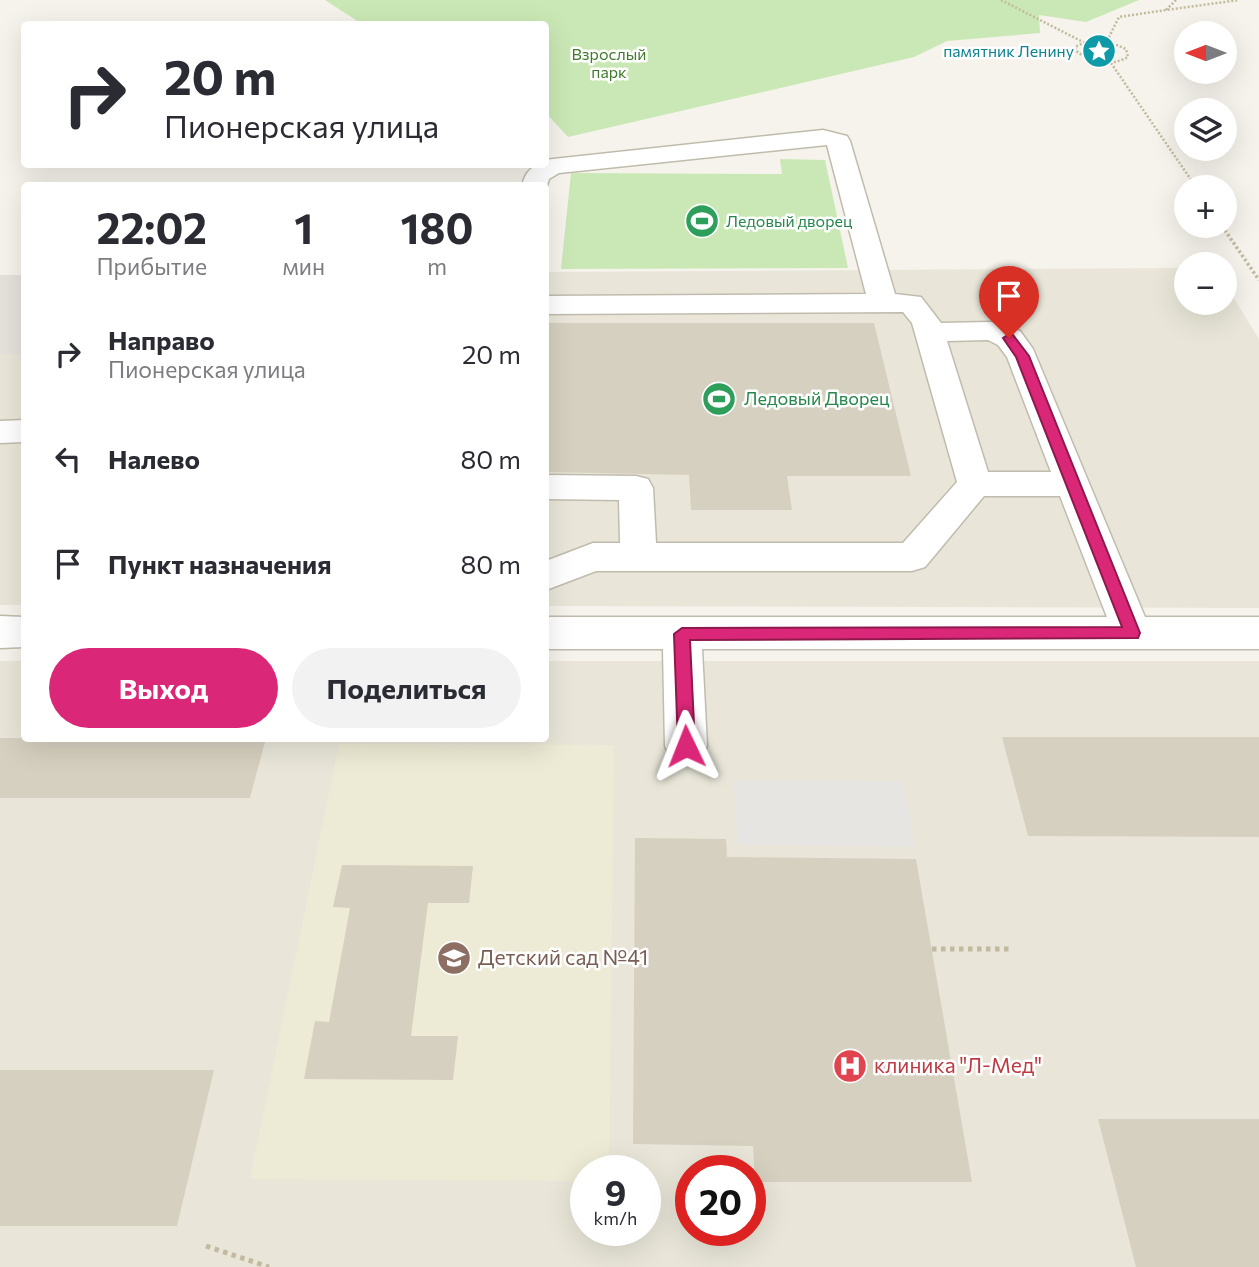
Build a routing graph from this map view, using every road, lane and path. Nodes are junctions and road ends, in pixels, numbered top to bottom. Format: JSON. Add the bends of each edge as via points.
{"nodes":[{"id":1,"x":1001,"y":0,"type":"edge"},
{"id":2,"x":1176,"y":0,"type":"edge"},
{"id":3,"x":1239,"y":0,"type":"edge"},
{"id":4,"x":1166,"y":10,"type":"junction"},
{"id":5,"x":1082,"y":41,"type":"junction"},
{"id":6,"x":1107,"y":41,"type":"junction"},
{"id":7,"x":1111,"y":63,"type":"junction"},
{"id":8,"x":1188,"y":175,"type":"edge"},
{"id":9,"x":536,"y":182,"type":"edge"},
{"id":10,"x":1230,"y":238,"type":"edge"},
{"id":11,"x":1259,"y":280,"type":"edge"},
{"id":12,"x":883,"y":303,"type":"junction"},
{"id":13,"x":549,"y":305,"type":"edge"},
{"id":14,"x":929,"y":332,"type":"junction"},
{"id":15,"x":0,"y":432,"type":"edge"},
{"id":16,"x":21,"y":432,"type":"edge"},
{"id":17,"x":975,"y":484,"type":"junction"},
{"id":18,"x":1073,"y":484,"type":"junction"},
{"id":19,"x":549,"y":487,"type":"edge"},
{"id":20,"x":638,"y":557,"type":"junction"},
{"id":21,"x":549,"y":575,"type":"edge"},
{"id":22,"x":0,"y":632,"type":"edge"},
{"id":23,"x":21,"y":632,"type":"edge"},
{"id":24,"x":549,"y":633,"type":"edge"},
{"id":25,"x":1132,"y":633,"type":"junction"},
{"id":26,"x":1259,"y":633,"type":"edge"},
{"id":27,"x":682,"y":634,"type":"junction"},
{"id":28,"x":686,"y":746,"type":"dead end"},
{"id":29,"x":932,"y":949,"type":"dead end"},
{"id":30,"x":1012,"y":949,"type":"dead end"},
{"id":31,"x":206,"y":1246,"type":"dead end"},
{"id":32,"x":269,"y":1267,"type":"edge"}],
"edges":[{"from":1,"to":5,"type":"path"},
{"from":2,"to":4,"type":"path"},
{"from":3,"to":4,"type":"path"},
{"from":4,"to":6,"type":"path","via":[[1119,17]]},
{"from":5,"to":6,"type":"path"},
{"from":5,"to":7,"type":"path","via":[[1075,47],[1079,54]]},
{"from":6,"to":7,"type":"path","via":[[1129,53],[1124,60]]},
{"from":7,"to":8,"type":"path"},
{"from":9,"to":12,"type":"street","via":[[537,176],[553,166],[823,137],[838,141]]},
{"from":10,"to":11,"type":"path"},
{"from":12,"to":13,"type":"street"},
{"from":12,"to":14,"type":"street","via":[[911,303]]},
{"from":14,"to":17,"type":"street"},
{"from":14,"to":18,"type":"street","via":[[991,331],[1009,338],[1022,356]]},
{"from":15,"to":16,"type":"street"},
{"from":17,"to":18,"type":"street"},
{"from":17,"to":20,"type":"street","via":[[912,556]]},
{"from":18,"to":25,"type":"street"},
{"from":19,"to":20,"type":"street","via":[[636,488]]},
{"from":20,"to":21,"type":"street","via":[[593,557]]},
{"from":22,"to":23,"type":"street"},
{"from":24,"to":27,"type":"street"},
{"from":25,"to":26,"type":"street"},
{"from":25,"to":27,"type":"street"},
{"from":27,"to":28,"type":"street"},
{"from":29,"to":30,"type":"path"},
{"from":31,"to":32,"type":"path"}]}
